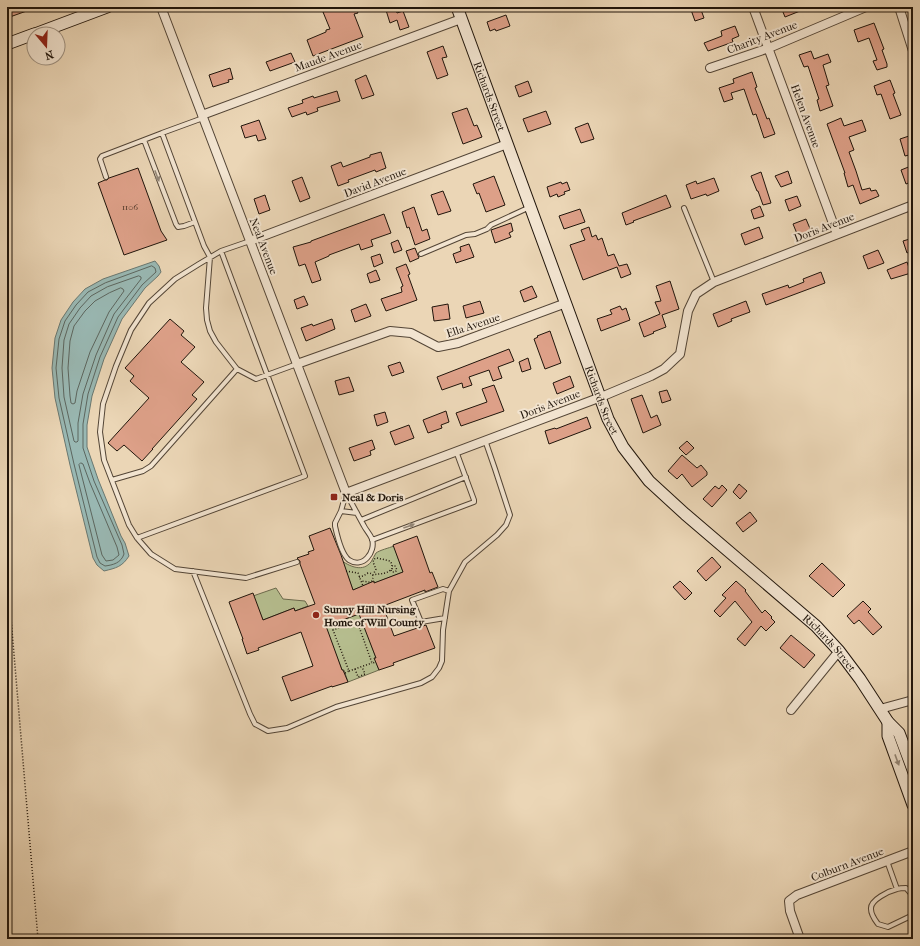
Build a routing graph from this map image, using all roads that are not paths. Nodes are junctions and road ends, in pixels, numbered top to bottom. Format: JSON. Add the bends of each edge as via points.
{"nodes":[{"id":1,"x":107,"y":7,"type":"edge"},
{"id":2,"x":161,"y":7,"type":"edge"},
{"id":3,"x":457,"y":7,"type":"edge"},
{"id":4,"x":753,"y":7,"type":"edge"},
{"id":5,"x":866,"y":7,"type":"edge"},
{"id":6,"x":899,"y":7,"type":"edge"},
{"id":7,"x":461,"y":18,"type":"junction"},
{"id":8,"x":56,"y":26,"type":"edge"},
{"id":9,"x":26,"y":37,"type":"edge"},
{"id":10,"x":7,"y":44,"type":"edge"},
{"id":11,"x":768,"y":48,"type":"junction"},
{"id":12,"x":913,"y":52,"type":"edge"},
{"id":13,"x":710,"y":68,"type":"dead end"},
{"id":14,"x":202,"y":116,"type":"junction"},
{"id":15,"x":162,"y":133,"type":"junction"},
{"id":16,"x":144,"y":140,"type":"junction"},
{"id":17,"x":507,"y":144,"type":"junction"},
{"id":18,"x":106,"y":177,"type":"dead end"},
{"id":19,"x":913,"y":205,"type":"edge"},
{"id":20,"x":530,"y":207,"type":"junction"},
{"id":21,"x":684,"y":208,"type":"dead end"},
{"id":22,"x":195,"y":222,"type":"junction"},
{"id":23,"x":837,"y":234,"type":"junction"},
{"id":24,"x":250,"y":241,"type":"junction"},
{"id":25,"x":221,"y":252,"type":"junction"},
{"id":26,"x":421,"y":254,"type":"dead end"},
{"id":27,"x":210,"y":257,"type":"junction"},
{"id":28,"x":714,"y":282,"type":"junction"},
{"id":29,"x":566,"y":303,"type":"junction"},
{"id":30,"x":297,"y":364,"type":"junction"},
{"id":31,"x":237,"y":369,"type":"junction"},
{"id":32,"x":268,"y":375,"type":"junction"},
{"id":33,"x":601,"y":397,"type":"junction"},
{"id":34,"x":485,"y":440,"type":"junction"},
{"id":35,"x":456,"y":451,"type":"junction"},
{"id":36,"x":466,"y":477,"type":"junction"},
{"id":37,"x":112,"y":480,"type":"junction"},
{"id":38,"x":346,"y":493,"type":"junction"},
{"id":39,"x":340,"y":511,"type":"junction"},
{"id":40,"x":357,"y":513,"type":"junction"},
{"id":41,"x":361,"y":520,"type":"junction"},
{"id":42,"x":137,"y":538,"type":"junction"},
{"id":43,"x":372,"y":540,"type":"junction"},
{"id":44,"x":297,"y":562,"type":"dead end"},
{"id":45,"x":193,"y":571,"type":"junction"},
{"id":46,"x":449,"y":591,"type":"junction"},
{"id":47,"x":445,"y":618,"type":"junction"},
{"id":48,"x":839,"y":652,"type":"junction"},
{"id":49,"x":913,"y":700,"type":"edge"},
{"id":50,"x":880,"y":709,"type":"junction"},
{"id":51,"x":791,"y":710,"type":"dead end"},
{"id":52,"x":888,"y":722,"type":"junction"},
{"id":53,"x":913,"y":770,"type":"edge"},
{"id":54,"x":913,"y":805,"type":"edge"},
{"id":55,"x":913,"y":851,"type":"edge"},
{"id":56,"x":886,"y":861,"type":"junction"},
{"id":57,"x":897,"y":888,"type":"junction"},
{"id":58,"x":913,"y":896,"type":"edge"},
{"id":59,"x":913,"y":915,"type":"edge"},
{"id":60,"x":800,"y":939,"type":"edge"}],
"edges":[{"from":1,"to":8,"type":"street"},
{"from":2,"to":14,"type":"street","name":"Neal Avenue"},
{"from":3,"to":7,"type":"street","name":"Richards Street"},
{"from":4,"to":11,"type":"street","name":"Helen Avenue"},
{"from":5,"to":11,"type":"street","name":"Charity Avenue"},
{"from":6,"to":12,"type":"street"},
{"from":7,"to":14,"type":"street","name":"Maude Avenue"},
{"from":7,"to":17,"type":"street","name":"Richards Street"},
{"from":9,"to":10,"type":"street"},
{"from":11,"to":13,"type":"street","name":"Charity Avenue"},
{"from":11,"to":23,"type":"street","name":"Helen Avenue"},
{"from":14,"to":15,"type":"lane"},
{"from":14,"to":24,"type":"street","name":"Neal Avenue"},
{"from":15,"to":16,"type":"lane"},
{"from":15,"to":22,"type":"lane"},
{"from":16,"to":18,"type":"lane","via":[[102,156],[100,159]]},
{"from":16,"to":22,"type":"lane","one_way":true,"via":[[176,224],[178,227]]},
{"from":17,"to":20,"type":"street","name":"Richards Street"},
{"from":17,"to":24,"type":"street","name":"David Avenue"},
{"from":19,"to":23,"type":"street","name":"Doris Avenue"},
{"from":20,"to":26,"type":"lane","via":[[475,234],[466,235]]},
{"from":20,"to":29,"type":"street","name":"Richards Street"},
{"from":21,"to":28,"type":"lane"},
{"from":22,"to":27,"type":"lane"},
{"from":23,"to":28,"type":"street","name":"Doris Avenue"},
{"from":24,"to":25,"type":"lane"},
{"from":24,"to":30,"type":"street","name":"Neal Avenue"},
{"from":25,"to":27,"type":"lane"},
{"from":25,"to":32,"type":"lane"},
{"from":27,"to":31,"type":"lane","via":[[207,320],[216,342]]},
{"from":27,"to":37,"type":"lane","via":[[175,279],[149,303],[132,330],[119,359],[103,404],[100,432],[104,460]]},
{"from":28,"to":33,"type":"street","name":"Doris Avenue","via":[[696,294],[688,311],[680,354],[664,369]]},
{"from":29,"to":30,"type":"street","name":"Ella Avenue","via":[[458,343],[438,347],[411,333],[390,331]]},
{"from":29,"to":33,"type":"street","name":"Richards Street"},
{"from":30,"to":32,"type":"lane"},
{"from":30,"to":38,"type":"street","name":"Neal Avenue"},
{"from":31,"to":32,"type":"lane","via":[[256,379]]},
{"from":31,"to":37,"type":"lane","via":[[151,466],[143,471]]},
{"from":32,"to":42,"type":"lane","via":[[305,476]]},
{"from":33,"to":34,"type":"street","name":"Doris Avenue"},
{"from":33,"to":48,"type":"street","name":"Richards Street","via":[[608,419],[623,447],[649,481],[816,626]]},
{"from":34,"to":35,"type":"street","name":"Doris Avenue"},
{"from":34,"to":46,"type":"lane","via":[[510,515],[506,525],[497,535],[465,562]]},
{"from":35,"to":36,"type":"lane"},
{"from":35,"to":38,"type":"street","name":"Doris Avenue"},
{"from":36,"to":41,"type":"lane"},
{"from":43,"to":36,"type":"lane","one_way":true,"via":[[474,502]]},
{"from":37,"to":42,"type":"lane"},
{"from":38,"to":39,"type":"lane"},
{"from":38,"to":40,"type":"lane"},
{"from":39,"to":40,"type":"lane"},
{"from":39,"to":43,"type":"lane","via":[[334,526],[342,550],[350,560],[363,562],[368,558]]},
{"from":40,"to":41,"type":"lane"},
{"from":41,"to":43,"type":"lane"},
{"from":42,"to":45,"type":"lane","via":[[151,554],[175,569]]},
{"from":44,"to":45,"type":"lane","via":[[246,578]]},
{"from":45,"to":47,"type":"lane","via":[[250,714],[255,724],[268,731],[287,728],[336,707],[421,683],[432,677],[440,668],[442,661]]},
{"from":46,"to":47,"type":"lane"},
{"from":46,"to":47,"type":"lane","via":[[443,589],[412,600],[421,622]]},
{"from":48,"to":50,"type":"street","name":"Richards Street"},
{"from":48,"to":51,"type":"street"},
{"from":49,"to":50,"type":"street"},
{"from":50,"to":52,"type":"street","name":"Richards Street"},
{"from":52,"to":53,"type":"street","name":"Richards Street","via":[[899,732]]},
{"from":52,"to":54,"type":"street","name":"Richards Street","one_way":true,"via":[[888,736]]},
{"from":55,"to":56,"type":"street","name":"Colburn Avenue"},
{"from":56,"to":57,"type":"lane"},
{"from":56,"to":60,"type":"street","name":"Colburn Avenue","via":[[797,895],[789,901]]},
{"from":57,"to":58,"type":"lane","via":[[906,888]]},
{"from":57,"to":59,"type":"lane","via":[[872,904],[871,909],[878,924],[888,927]]}]}
